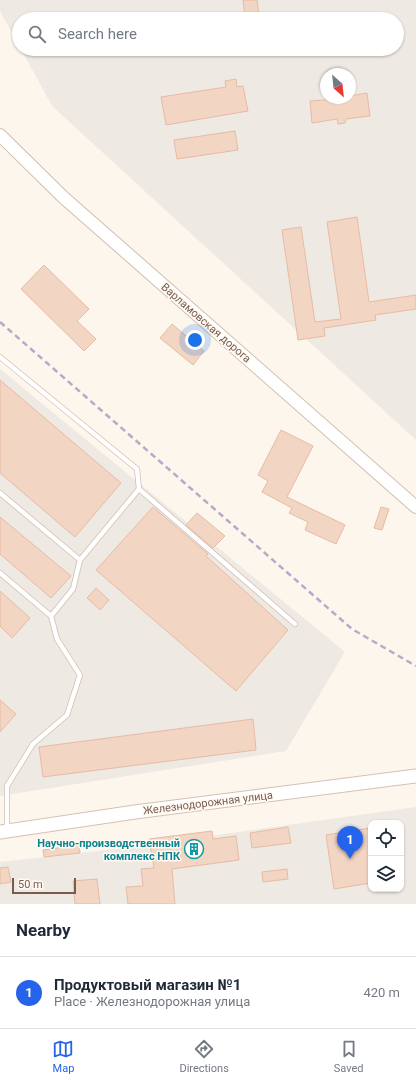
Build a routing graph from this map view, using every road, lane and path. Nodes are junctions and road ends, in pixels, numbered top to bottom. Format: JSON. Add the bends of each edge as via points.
{"nodes":[{"id":1,"x":0,"y":135,"type":"edge"},
{"id":2,"x":0,"y":357,"type":"edge"},
{"id":3,"x":139,"y":489,"type":"junction"},
{"id":4,"x":0,"y":493,"type":"edge"},
{"id":5,"x":416,"y":507,"type":"edge"},
{"id":6,"x":80,"y":560,"type":"junction"},
{"id":7,"x":0,"y":573,"type":"edge"},
{"id":8,"x":51,"y":616,"type":"junction"},
{"id":9,"x":295,"y":624,"type":"dead end"},
{"id":10,"x":416,"y":776,"type":"edge"},
{"id":11,"x":3,"y":832,"type":"edge"}],
"edges":[{"from":1,"to":5,"type":"street","name":"Варламовская дорога","via":[[81,212]]},
{"from":2,"to":3,"type":"lane","via":[[137,469]]},
{"from":3,"to":6,"type":"lane"},
{"from":3,"to":9,"type":"lane"},
{"from":4,"to":6,"type":"lane"},
{"from":6,"to":8,"type":"lane","via":[[73,589]]},
{"from":7,"to":8,"type":"lane"},
{"from":8,"to":11,"type":"lane","via":[[57,639],[80,676],[67,715],[33,744],[7,786]]},
{"from":10,"to":11,"type":"main road","name":"Железнодорожная улица"}]}
